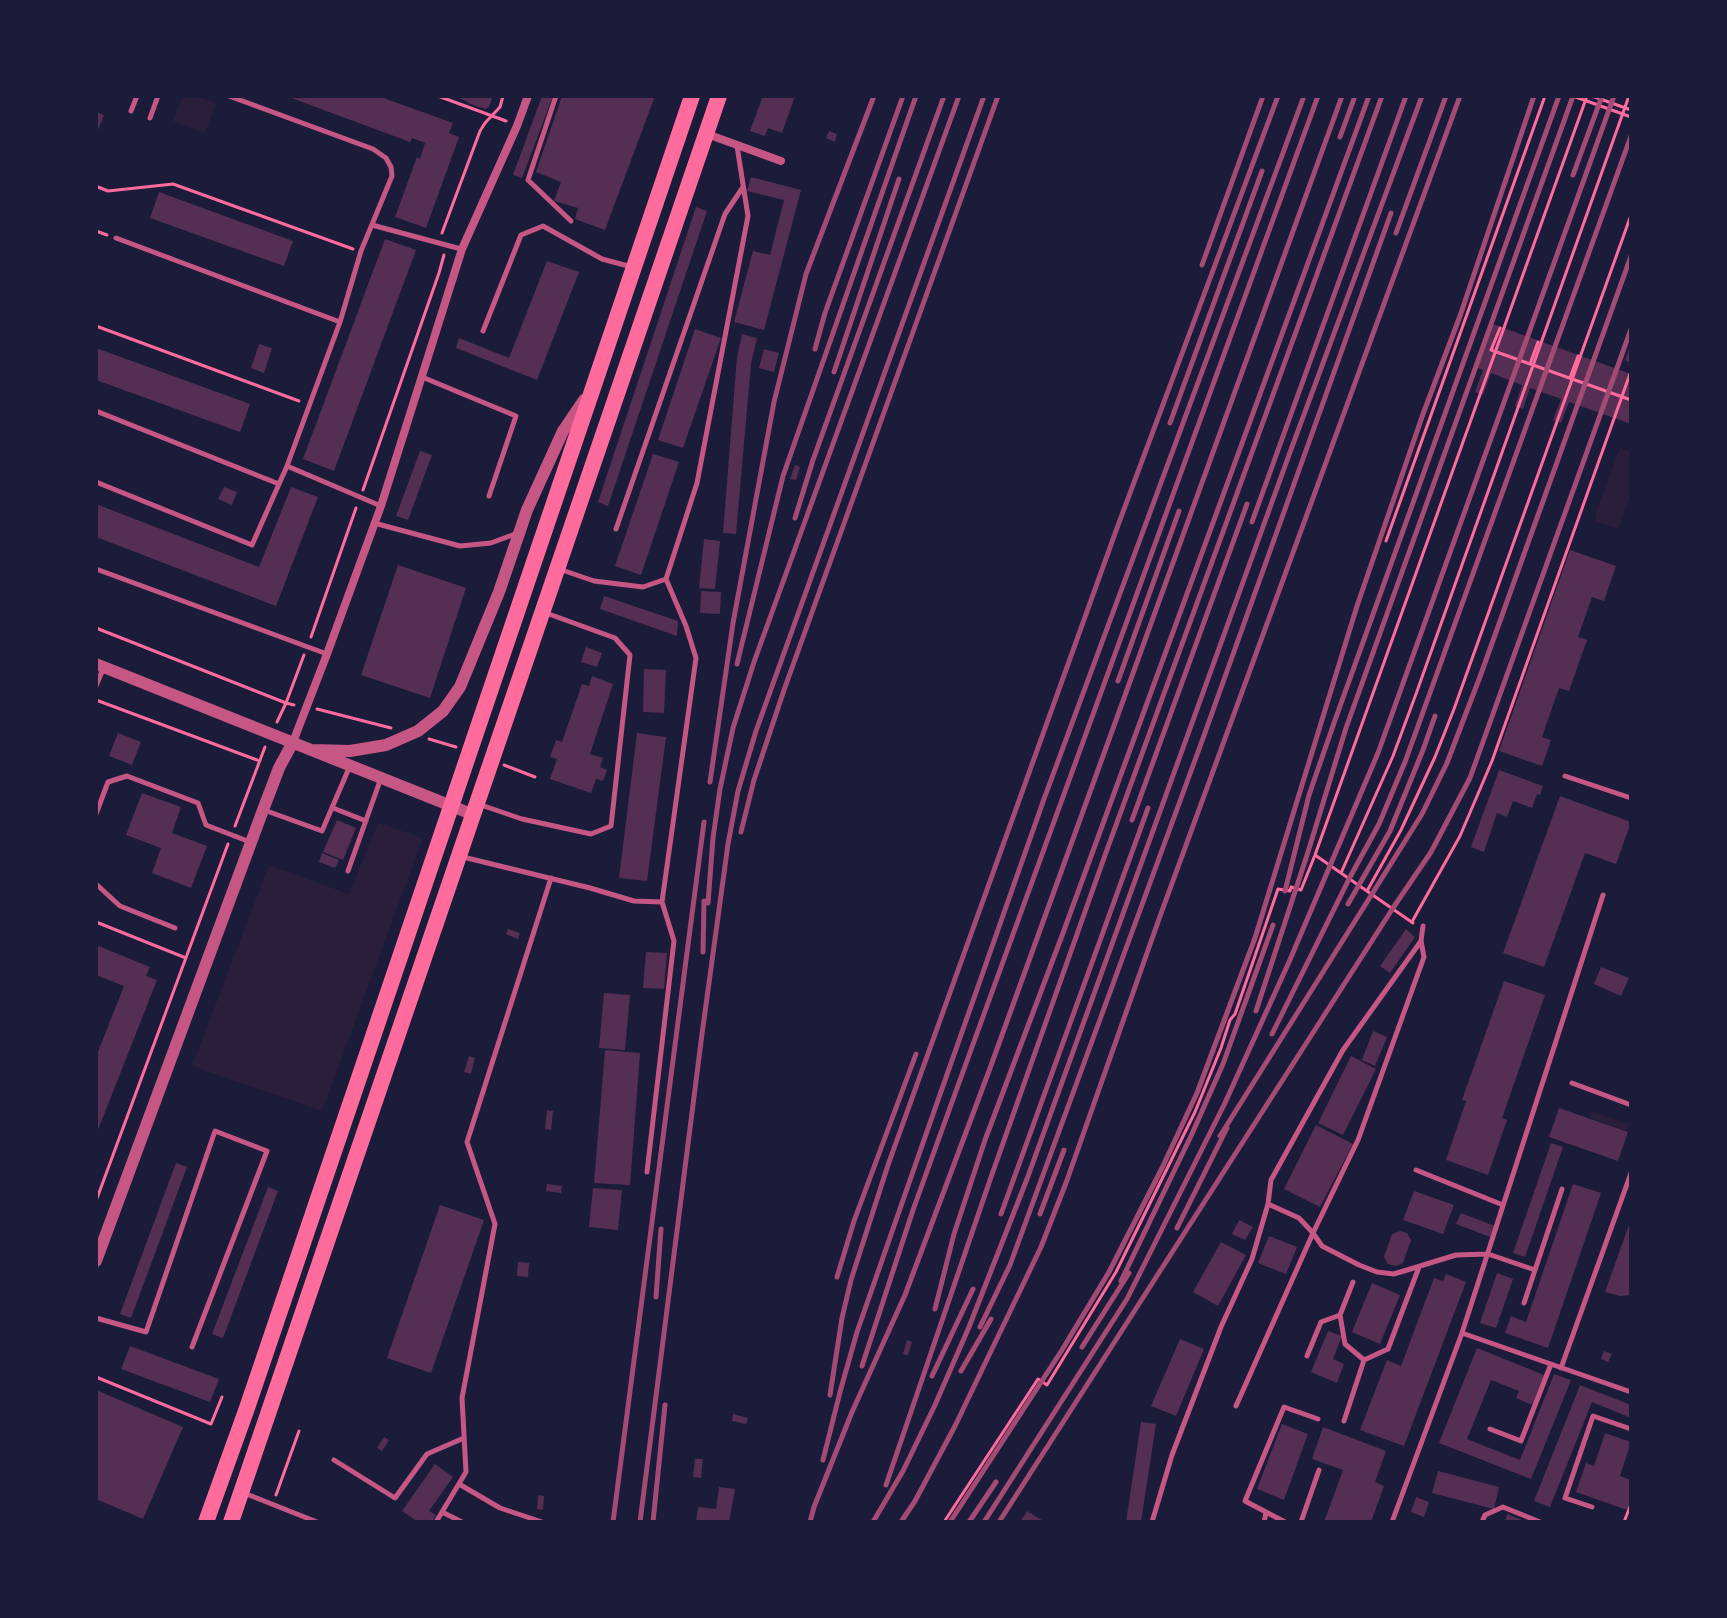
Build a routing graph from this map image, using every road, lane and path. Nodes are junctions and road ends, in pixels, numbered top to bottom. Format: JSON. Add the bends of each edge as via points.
{"nodes":[{"id":1,"x":137,"y":96,"type":"edge"},
{"id":2,"x":158,"y":96,"type":"edge"},
{"id":3,"x":229,"y":96,"type":"edge"},
{"id":4,"x":438,"y":96,"type":"edge"},
{"id":5,"x":528,"y":96,"type":"edge"},
{"id":6,"x":556,"y":96,"type":"edge"},
{"id":7,"x":692,"y":96,"type":"edge"},
{"id":8,"x":719,"y":96,"type":"edge"},
{"id":9,"x":1545,"y":96,"type":"edge"},
{"id":10,"x":1573,"y":96,"type":"edge"},
{"id":11,"x":1587,"y":96,"type":"edge"},
{"id":12,"x":1592,"y":96,"type":"edge"},
{"id":13,"x":1629,"y":96,"type":"edge"},
{"id":14,"x":1625,"y":108,"type":"junction"},
{"id":15,"x":1631,"y":110,"type":"edge"},
{"id":16,"x":131,"y":111,"type":"dead end"},
{"id":17,"x":1631,"y":117,"type":"edge"},
{"id":18,"x":150,"y":118,"type":"dead end"},
{"id":19,"x":517,"y":126,"type":"junction"},
{"id":20,"x":707,"y":134,"type":"junction"},
{"id":21,"x":737,"y":145,"type":"junction"},
{"id":22,"x":781,"y":161,"type":"dead end"},
{"id":23,"x":743,"y":187,"type":"junction"},
{"id":24,"x":97,"y":189,"type":"edge"},
{"id":25,"x":1631,"y":215,"type":"edge"},
{"id":26,"x":571,"y":221,"type":"dead end"},
{"id":27,"x":372,"y":225,"type":"junction"},
{"id":28,"x":116,"y":238,"type":"dead end"},
{"id":29,"x":462,"y":249,"type":"junction"},
{"id":30,"x":361,"y":251,"type":"junction"},
{"id":31,"x":633,"y":267,"type":"junction"},
{"id":32,"x":340,"y":322,"type":"junction"},
{"id":33,"x":96,"y":326,"type":"edge"},
{"id":34,"x":1500,"y":328,"type":"dead end"},
{"id":35,"x":483,"y":331,"type":"dead end"},
{"id":36,"x":1538,"y":342,"type":"dead end"},
{"id":37,"x":1578,"y":356,"type":"dead end"},
{"id":38,"x":1530,"y":364,"type":"junction"},
{"id":39,"x":1631,"y":371,"type":"edge"},
{"id":40,"x":422,"y":377,"type":"junction"},
{"id":41,"x":1570,"y":378,"type":"junction"},
{"id":42,"x":591,"y":390,"type":"junction"},
{"id":43,"x":1631,"y":400,"type":"edge"},
{"id":44,"x":309,"y":405,"type":"junction"},
{"id":45,"x":96,"y":411,"type":"edge"},
{"id":46,"x":287,"y":466,"type":"junction"},
{"id":47,"x":96,"y":482,"type":"edge"},
{"id":48,"x":279,"y":484,"type":"junction"},
{"id":49,"x":489,"y":496,"type":"dead end"},
{"id":50,"x":381,"y":506,"type":"junction"},
{"id":51,"x":374,"y":523,"type":"junction"},
{"id":52,"x":616,"y":529,"type":"dead end"},
{"id":53,"x":520,"y":533,"type":"junction"},
{"id":54,"x":1386,"y":541,"type":"dead end"},
{"id":55,"x":96,"y":569,"type":"edge"},
{"id":56,"x":558,"y":569,"type":"junction"},
{"id":57,"x":666,"y":579,"type":"junction"},
{"id":58,"x":543,"y":612,"type":"junction"},
{"id":59,"x":96,"y":628,"type":"edge"},
{"id":60,"x":327,"y":654,"type":"junction"},
{"id":61,"x":100,"y":666,"type":"edge"},
{"id":62,"x":96,"y":686,"type":"edge"},
{"id":63,"x":96,"y":700,"type":"edge"},
{"id":64,"x":286,"y":703,"type":"dead end"},
{"id":65,"x":293,"y":742,"type":"junction"},
{"id":66,"x":312,"y":750,"type":"junction"},
{"id":67,"x":351,"y":765,"type":"junction"},
{"id":68,"x":279,"y":768,"type":"junction"},
{"id":69,"x":1565,"y":776,"type":"dead end"},
{"id":70,"x":381,"y":778,"type":"junction"},
{"id":71,"x":1631,"y":798,"type":"edge"},
{"id":72,"x":451,"y":805,"type":"junction"},
{"id":73,"x":333,"y":808,"type":"junction"},
{"id":74,"x":476,"y":809,"type":"junction"},
{"id":75,"x":263,"y":810,"type":"junction"},
{"id":76,"x":96,"y":814,"type":"edge"},
{"id":77,"x":366,"y":821,"type":"junction"},
{"id":78,"x":251,"y":843,"type":"junction"},
{"id":79,"x":1315,"y":855,"type":"junction"},
{"id":80,"x":460,"y":856,"type":"junction"},
{"id":81,"x":348,"y":871,"type":"dead end"},
{"id":82,"x":1341,"y":873,"type":"junction"},
{"id":83,"x":551,"y":878,"type":"junction"},
{"id":84,"x":96,"y":884,"type":"edge"},
{"id":85,"x":1367,"y":891,"type":"junction"},
{"id":86,"x":1603,"y":895,"type":"dead end"},
{"id":87,"x":662,"y":902,"type":"junction"},
{"id":88,"x":96,"y":922,"type":"edge"},
{"id":89,"x":1423,"y":926,"type":"dead end"},
{"id":90,"x":175,"y":928,"type":"dead end"},
{"id":91,"x":1421,"y":941,"type":"junction"},
{"id":92,"x":186,"y":958,"type":"dead end"},
{"id":93,"x":1572,"y":1083,"type":"dead end"},
{"id":94,"x":1631,"y":1105,"type":"edge"},
{"id":95,"x":1416,"y":1170,"type":"dead end"},
{"id":96,"x":647,"y":1172,"type":"dead end"},
{"id":97,"x":1631,"y":1173,"type":"edge"},
{"id":98,"x":1562,"y":1189,"type":"dead end"},
{"id":99,"x":1268,"y":1204,"type":"junction"},
{"id":100,"x":1503,"y":1205,"type":"junction"},
{"id":101,"x":1313,"y":1233,"type":"junction"},
{"id":102,"x":1488,"y":1254,"type":"junction"},
{"id":103,"x":96,"y":1261,"type":"edge"},
{"id":104,"x":1420,"y":1266,"type":"junction"},
{"id":105,"x":1535,"y":1270,"type":"junction"},
{"id":106,"x":1353,"y":1282,"type":"dead end"},
{"id":107,"x":1524,"y":1303,"type":"dead end"},
{"id":108,"x":1340,"y":1315,"type":"junction"},
{"id":109,"x":96,"y":1318,"type":"edge"},
{"id":110,"x":1462,"y":1333,"type":"junction"},
{"id":111,"x":192,"y":1347,"type":"dead end"},
{"id":112,"x":1307,"y":1356,"type":"dead end"},
{"id":113,"x":1364,"y":1360,"type":"junction"},
{"id":114,"x":1551,"y":1364,"type":"junction"},
{"id":115,"x":1561,"y":1368,"type":"junction"},
{"id":116,"x":96,"y":1377,"type":"edge"},
{"id":117,"x":1631,"y":1392,"type":"edge"},
{"id":118,"x":222,"y":1397,"type":"dead end"},
{"id":119,"x":1236,"y":1406,"type":"dead end"},
{"id":120,"x":1318,"y":1419,"type":"dead end"},
{"id":121,"x":1344,"y":1421,"type":"dead end"},
{"id":122,"x":1490,"y":1429,"type":"dead end"},
{"id":123,"x":1631,"y":1429,"type":"edge"},
{"id":124,"x":299,"y":1431,"type":"dead end"},
{"id":125,"x":464,"y":1438,"type":"junction"},
{"id":126,"x":334,"y":1460,"type":"dead end"},
{"id":127,"x":1319,"y":1470,"type":"dead end"},
{"id":128,"x":459,"y":1484,"type":"junction"},
{"id":129,"x":242,"y":1492,"type":"junction"},
{"id":130,"x":1631,"y":1504,"type":"edge"},
{"id":131,"x":275,"y":1505,"type":"junction"},
{"id":132,"x":1592,"y":1507,"type":"dead end"},
{"id":133,"x":442,"y":1512,"type":"junction"},
{"id":134,"x":1266,"y":1513,"type":"junction"},
{"id":135,"x":206,"y":1522,"type":"edge"},
{"id":136,"x":231,"y":1522,"type":"edge"},
{"id":137,"x":317,"y":1522,"type":"edge"},
{"id":138,"x":436,"y":1522,"type":"edge"},
{"id":139,"x":462,"y":1522,"type":"edge"},
{"id":140,"x":542,"y":1522,"type":"edge"},
{"id":141,"x":944,"y":1522,"type":"edge"},
{"id":142,"x":1152,"y":1522,"type":"edge"},
{"id":143,"x":1264,"y":1522,"type":"edge"},
{"id":144,"x":1285,"y":1522,"type":"edge"},
{"id":145,"x":1301,"y":1522,"type":"edge"},
{"id":146,"x":1392,"y":1522,"type":"edge"},
{"id":147,"x":1482,"y":1522,"type":"edge"},
{"id":148,"x":1540,"y":1522,"type":"edge"},
{"id":149,"x":1624,"y":1522,"type":"edge"}],
"edges":[{"from":1,"to":16,"type":"lane"},
{"from":2,"to":18,"type":"lane"},
{"from":3,"to":27,"type":"lane","via":[[386,158],[392,176]]},
{"from":4,"to":19,"type":"path"},
{"from":5,"to":19,"type":"street"},
{"from":6,"to":26,"type":"lane","via":[[528,180]]},
{"from":7,"to":31,"type":"main road"},
{"from":8,"to":20,"type":"main road"},
{"from":9,"to":54,"type":"path"},
{"from":10,"to":17,"type":"path"},
{"from":11,"to":79,"type":"path"},
{"from":12,"to":14,"type":"path"},
{"from":13,"to":14,"type":"path"},
{"from":13,"to":82,"type":"path","via":[[1416,694]]},
{"from":14,"to":15,"type":"path"},
{"from":19,"to":29,"type":"street"},
{"from":20,"to":21,"type":"street"},
{"from":20,"to":56,"type":"main road"},
{"from":21,"to":22,"type":"street"},
{"from":21,"to":23,"type":"lane"},
{"from":23,"to":52,"type":"lane","via":[[725,214]]},
{"from":23,"to":57,"type":"lane","via":[[748,216],[697,483]]},
{"from":24,"to":30,"type":"path","via":[[173,184]]},
{"from":25,"to":85,"type":"path","via":[[1454,709],[1401,830]]},
{"from":27,"to":29,"type":"lane"},
{"from":27,"to":30,"type":"lane"},
{"from":28,"to":32,"type":"lane"},
{"from":29,"to":40,"type":"street"},
{"from":30,"to":32,"type":"lane"},
{"from":31,"to":35,"type":"lane","via":[[602,259],[543,226],[521,235]]},
{"from":31,"to":42,"type":"main road"},
{"from":32,"to":44,"type":"lane"},
{"from":33,"to":44,"type":"path"},
{"from":34,"to":38,"type":"path","via":[[1491,350]]},
{"from":36,"to":38,"type":"path"},
{"from":37,"to":41,"type":"path"},
{"from":38,"to":41,"type":"path"},
{"from":39,"to":85,"type":"path","via":[[1492,761],[1460,836],[1412,922]]},
{"from":40,"to":49,"type":"lane","via":[[516,416]]},
{"from":40,"to":50,"type":"street"},
{"from":41,"to":43,"type":"path"},
{"from":42,"to":53,"type":"street","via":[[563,431]]},
{"from":42,"to":72,"type":"main road"},
{"from":44,"to":46,"type":"lane"},
{"from":45,"to":48,"type":"lane"},
{"from":46,"to":48,"type":"lane"},
{"from":46,"to":50,"type":"lane"},
{"from":47,"to":48,"type":"lane","via":[[252,545]]},
{"from":50,"to":51,"type":"street"},
{"from":51,"to":53,"type":"lane","via":[[460,546]]},
{"from":51,"to":60,"type":"street"},
{"from":53,"to":66,"type":"street","via":[[460,687],[443,711],[418,731],[386,745]]},
{"from":55,"to":60,"type":"lane"},
{"from":56,"to":57,"type":"lane","via":[[594,581],[643,587]]},
{"from":56,"to":58,"type":"main road"},
{"from":57,"to":87,"type":"lane","via":[[696,658]]},
{"from":58,"to":74,"type":"main road"},
{"from":58,"to":74,"type":"lane","via":[[615,638],[630,655],[611,826],[591,834]]},
{"from":59,"to":64,"type":"path"},
{"from":60,"to":65,"type":"street"},
{"from":61,"to":62,"type":"lane"},
{"from":61,"to":65,"type":"street"},
{"from":63,"to":68,"type":"path"},
{"from":65,"to":66,"type":"street"},
{"from":65,"to":68,"type":"street"},
{"from":66,"to":67,"type":"street"},
{"from":67,"to":70,"type":"street"},
{"from":67,"to":73,"type":"lane"},
{"from":68,"to":75,"type":"street"},
{"from":69,"to":71,"type":"lane"},
{"from":70,"to":72,"type":"street"},
{"from":70,"to":77,"type":"lane"},
{"from":72,"to":74,"type":"street"},
{"from":72,"to":135,"type":"main road"},
{"from":73,"to":75,"type":"lane","via":[[322,831]]},
{"from":73,"to":77,"type":"lane"},
{"from":74,"to":80,"type":"main road"},
{"from":75,"to":78,"type":"street"},
{"from":76,"to":78,"type":"lane","via":[[108,782],[127,776],[198,803],[206,825]]},
{"from":77,"to":81,"type":"lane"},
{"from":78,"to":103,"type":"street"},
{"from":79,"to":82,"type":"path"},
{"from":79,"to":141,"type":"path","via":[[1301,890],[1278,889],[1195,1112],[1116,1272],[1047,1385],[1038,1379]]},
{"from":80,"to":83,"type":"lane"},
{"from":80,"to":129,"type":"main road"},
{"from":82,"to":85,"type":"path"},
{"from":83,"to":87,"type":"lane","via":[[634,901]]},
{"from":83,"to":125,"type":"lane","via":[[467,1142],[495,1224],[462,1398]]},
{"from":84,"to":90,"type":"lane","via":[[120,906]]},
{"from":86,"to":100,"type":"lane"},
{"from":87,"to":96,"type":"lane","via":[[674,941]]},
{"from":88,"to":92,"type":"path"},
{"from":89,"to":91,"type":"lane"},
{"from":91,"to":99,"type":"lane","via":[[1343,1050],[1271,1180]]},
{"from":91,"to":101,"type":"lane","via":[[1424,957],[1363,1126]]},
{"from":93,"to":94,"type":"lane"},
{"from":95,"to":100,"type":"lane"},
{"from":97,"to":115,"type":"lane"},
{"from":98,"to":105,"type":"lane"},
{"from":99,"to":101,"type":"lane","via":[[1299,1218]]},
{"from":99,"to":142,"type":"lane","via":[[1252,1259],[1172,1455]]},
{"from":100,"to":102,"type":"lane"},
{"from":101,"to":104,"type":"lane","via":[[1322,1246],[1377,1272],[1394,1274]]},
{"from":101,"to":119,"type":"lane"},
{"from":102,"to":104,"type":"lane","via":[[1456,1255]]},
{"from":102,"to":105,"type":"lane"},
{"from":102,"to":110,"type":"lane"},
{"from":104,"to":113,"type":"lane","via":[[1388,1349]]},
{"from":105,"to":107,"type":"lane"},
{"from":106,"to":108,"type":"lane"},
{"from":108,"to":112,"type":"lane","via":[[1321,1322]]},
{"from":108,"to":113,"type":"lane","via":[[1345,1344]]},
{"from":109,"to":111,"type":"lane","via":[[146,1332],[215,1131],[267,1151]]},
{"from":110,"to":114,"type":"lane"},
{"from":110,"to":146,"type":"lane"},
{"from":113,"to":121,"type":"lane"},
{"from":114,"to":115,"type":"lane"},
{"from":114,"to":122,"type":"lane","via":[[1521,1441]]},
{"from":115,"to":117,"type":"lane"},
{"from":116,"to":118,"type":"path","via":[[211,1424]]},
{"from":120,"to":134,"type":"lane","via":[[1284,1407],[1245,1501]]},
{"from":123,"to":132,"type":"lane","via":[[1593,1416],[1565,1498]]},
{"from":124,"to":131,"type":"path"},
{"from":125,"to":126,"type":"lane","via":[[427,1454],[395,1498]]},
{"from":125,"to":128,"type":"lane","via":[[466,1472]]},
{"from":127,"to":145,"type":"lane"},
{"from":128,"to":133,"type":"lane"},
{"from":128,"to":140,"type":"lane","via":[[500,1508]]},
{"from":129,"to":131,"type":"lane"},
{"from":129,"to":136,"type":"main road"},
{"from":130,"to":149,"type":"path"},
{"from":131,"to":137,"type":"lane"},
{"from":133,"to":138,"type":"lane"},
{"from":133,"to":139,"type":"lane"},
{"from":134,"to":143,"type":"lane"},
{"from":134,"to":144,"type":"lane"},
{"from":147,"to":148,"type":"lane","via":[[1503,1507]]}]}
